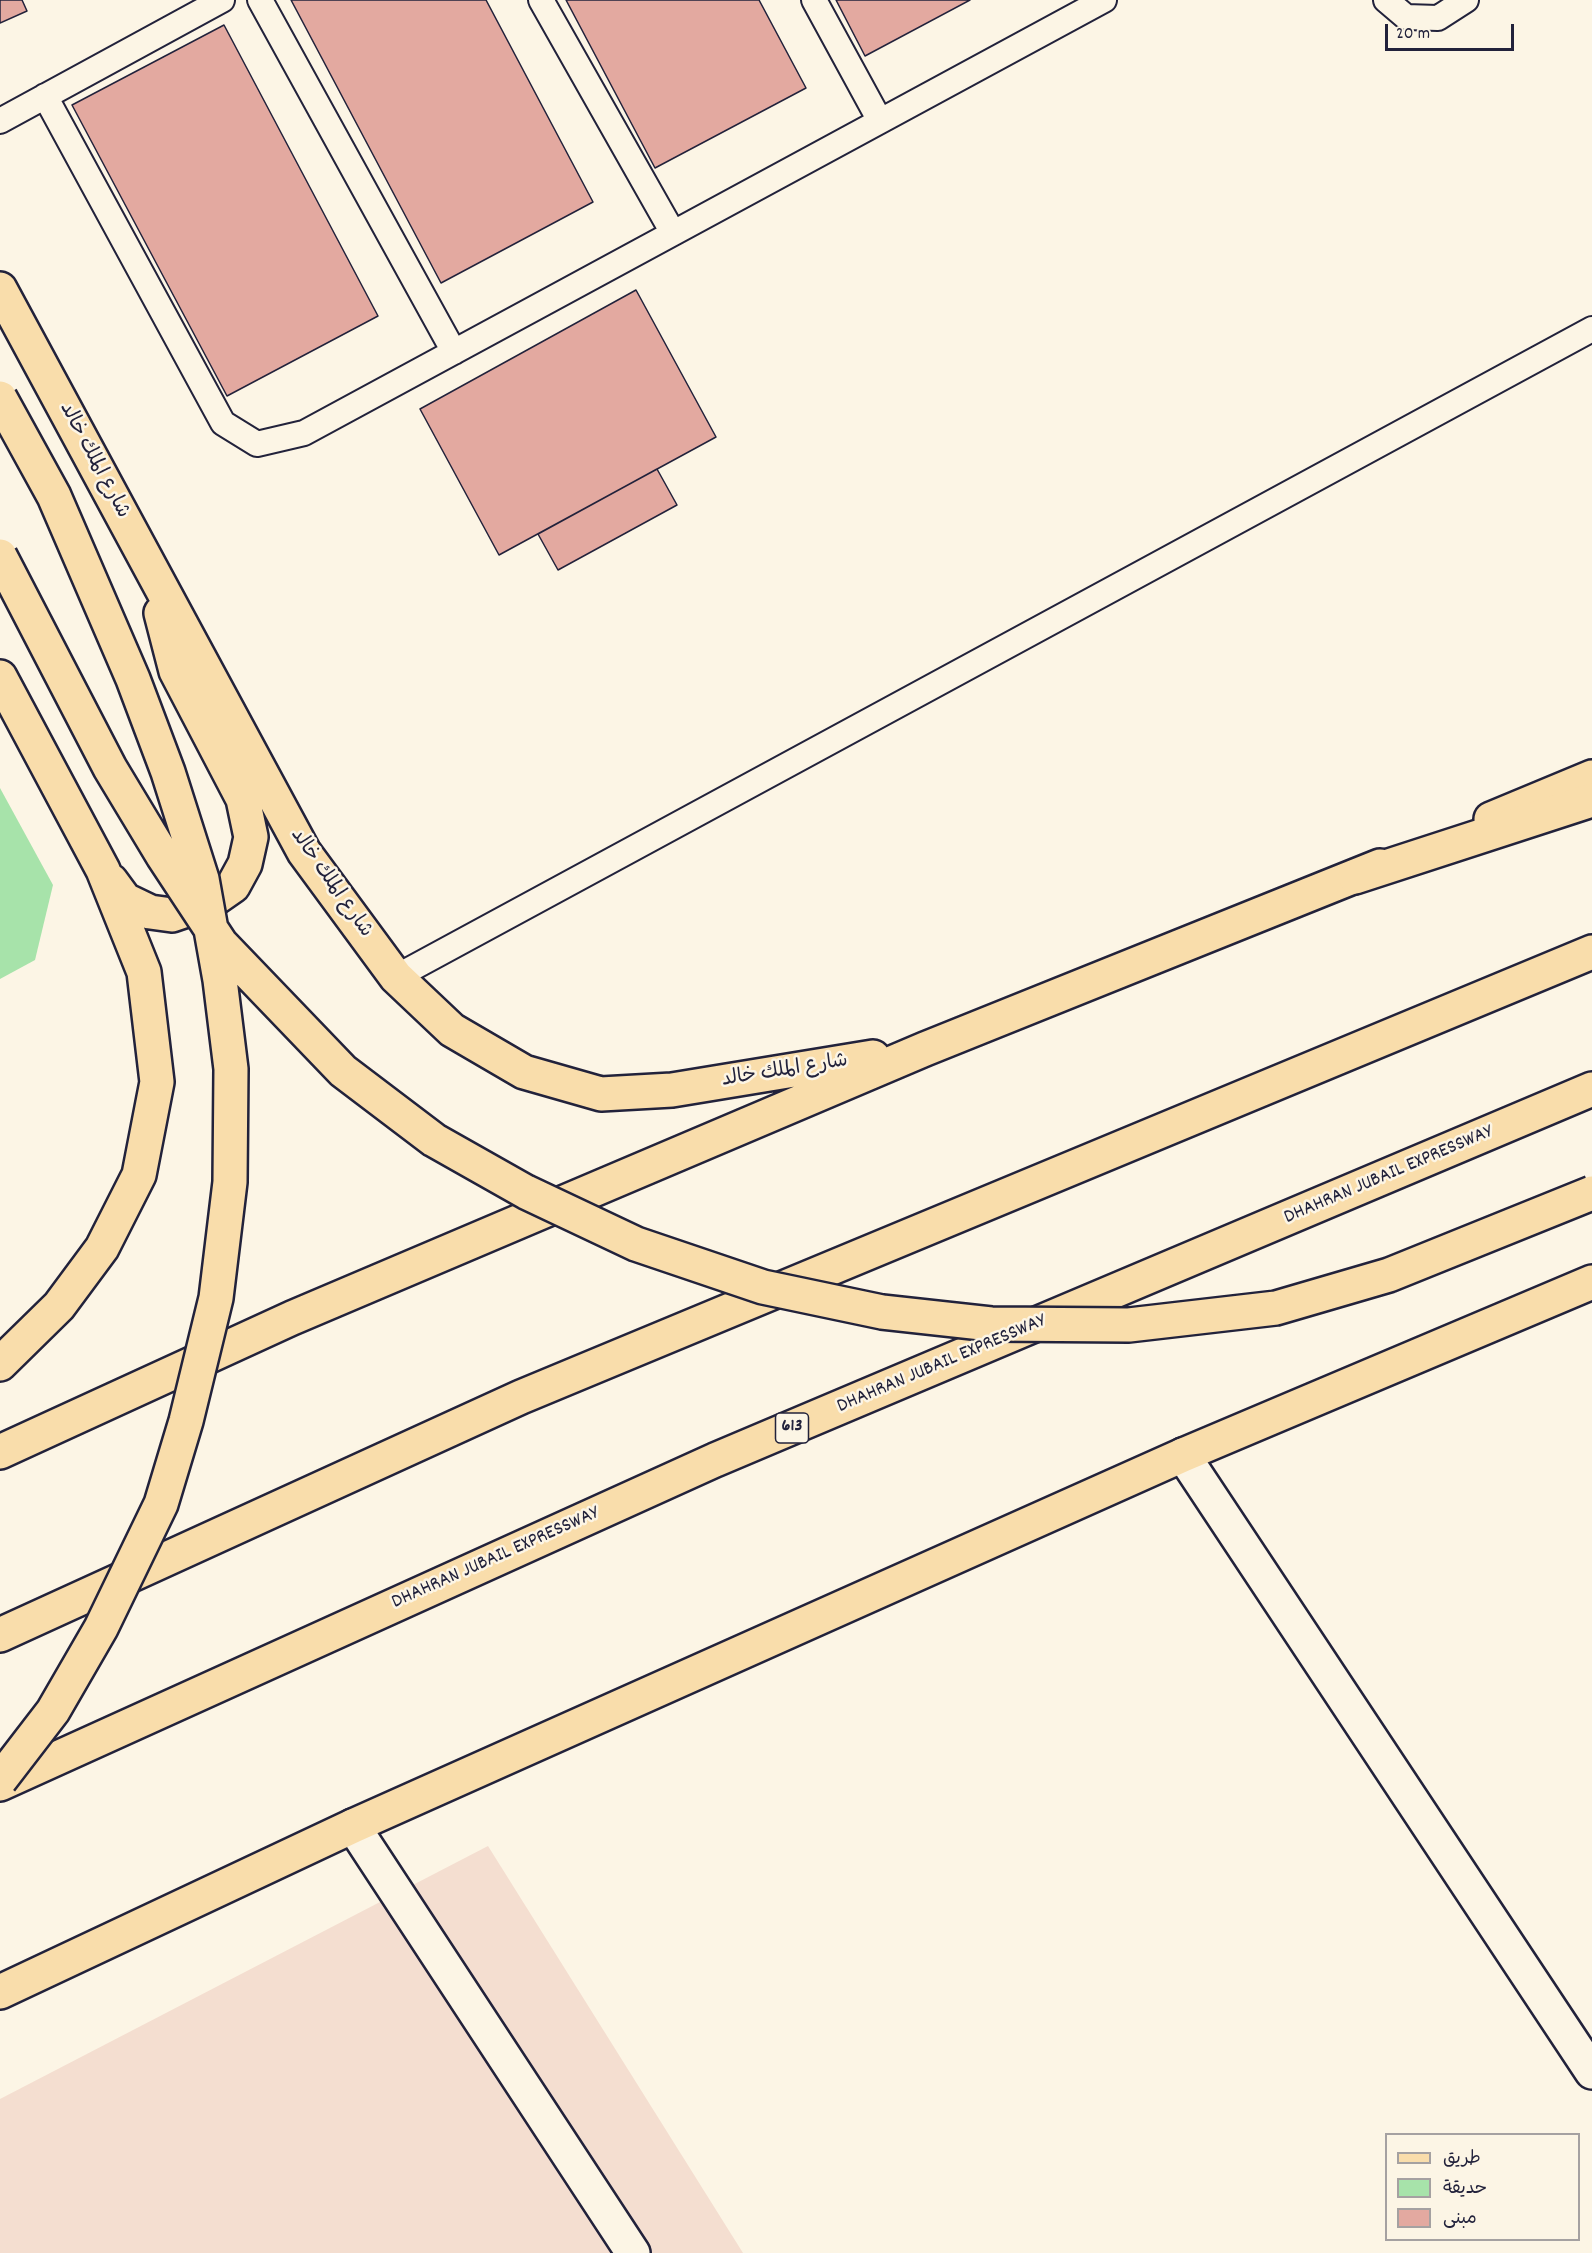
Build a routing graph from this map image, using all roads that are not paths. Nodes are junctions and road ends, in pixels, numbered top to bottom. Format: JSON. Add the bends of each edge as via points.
{"nodes":[{"id":1,"x":222,"y":0,"type":"edge"},
{"id":2,"x":260,"y":0,"type":"edge"},
{"id":3,"x":541,"y":0,"type":"edge"},
{"id":4,"x":814,"y":0,"type":"edge"},
{"id":5,"x":1386,"y":0,"type":"edge"},
{"id":6,"x":1466,"y":0,"type":"edge"},
{"id":7,"x":1098,"y":1,"type":"edge"},
{"id":8,"x":45,"y":96,"type":"junction"},
{"id":9,"x":0,"y":121,"type":"edge"},
{"id":10,"x":880,"y":121,"type":"junction"},
{"id":11,"x":673,"y":233,"type":"junction"},
{"id":12,"x":0,"y":289,"type":"edge"},
{"id":13,"x":1592,"y":329,"type":"edge"},
{"id":14,"x":454,"y":352,"type":"junction"},
{"id":15,"x":0,"y":398,"type":"edge"},
{"id":16,"x":0,"y":556,"type":"edge"},
{"id":17,"x":150,"y":566,"type":"junction"},
{"id":18,"x":0,"y":677,"type":"edge"},
{"id":19,"x":1592,"y":777,"type":"edge"},
{"id":20,"x":1592,"y":800,"type":"edge"},
{"id":21,"x":103,"y":870,"type":"junction"},
{"id":22,"x":1355,"y":877,"type":"junction"},
{"id":23,"x":1592,"y":952,"type":"edge"},
{"id":24,"x":396,"y":977,"type":"junction"},
{"id":25,"x":925,"y":1049,"type":"junction"},
{"id":26,"x":1592,"y":1089,"type":"edge"},
{"id":27,"x":1592,"y":1193,"type":"edge"},
{"id":28,"x":1592,"y":1282,"type":"edge"},
{"id":29,"x":0,"y":1364,"type":"edge"},
{"id":30,"x":0,"y":1452,"type":"edge"},
{"id":31,"x":1184,"y":1455,"type":"junction"},
{"id":32,"x":0,"y":1635,"type":"edge"},
{"id":33,"x":0,"y":1782,"type":"edge"},
{"id":34,"x":352,"y":1826,"type":"junction"},
{"id":35,"x":0,"y":1992,"type":"edge"},
{"id":36,"x":1592,"y":2072,"type":"edge"},
{"id":37,"x":633,"y":2253,"type":"edge"}],
"edges":[{"from":1,"to":8,"type":"lane"},
{"from":2,"to":14,"type":"lane"},
{"from":3,"to":11,"type":"lane"},
{"from":4,"to":10,"type":"lane"},
{"from":5,"to":6,"type":"lane","via":[[1406,17],[1438,18]]},
{"from":7,"to":10,"type":"lane"},
{"from":8,"to":9,"type":"lane"},
{"from":8,"to":14,"type":"lane","via":[[223,423],[248,439],[257,444],[304,433]]},
{"from":10,"to":11,"type":"lane"},
{"from":11,"to":14,"type":"lane"},
{"from":12,"to":17,"type":"main road","name":"شارع الملك خالد"},
{"from":13,"to":24,"type":"lane"},
{"from":15,"to":33,"type":"main road","bridge":true,"via":[[54,496],[133,679],[168,772],[202,879],[220,980],[231,1080],[230,1182],[216,1298],[161,1504],[101,1628],[53,1711]]},
{"from":16,"to":27,"type":"main road","bridge":true,"via":[[110,768],[221,944],[343,1071],[434,1140],[526,1192],[636,1244],[763,1287],[882,1312],[991,1324],[1129,1325],[1276,1308],[1389,1275]]},
{"from":17,"to":21,"type":"main road","via":[[176,671],[243,799],[251,837],[245,864],[232,886],[210,902],[172,915],[150,912],[125,900]]},
{"from":17,"to":24,"type":"main road","name":"شارع الملك خالد","via":[[304,852]]},
{"from":18,"to":21,"type":"main road"},
{"from":19,"to":22,"type":"main road"},
{"from":20,"to":22,"type":"main road"},
{"from":21,"to":29,"type":"main road","via":[[144,972],[157,1082],[139,1175],[102,1248],[59,1306]]},
{"from":22,"to":25,"type":"main road"},
{"from":23,"to":32,"type":"main road","via":[[521,1397]]},
{"from":24,"to":25,"type":"main road","name":"شارع الملك خالد","via":[[452,1030],[524,1072],[601,1094],[672,1090]]},
{"from":25,"to":30,"type":"main road","via":[[292,1318]]},
{"from":26,"to":33,"type":"main road","name":"DHAHRAN JUBAIL EXPRESSWAY","number":"613","via":[[715,1460]]},
{"from":28,"to":31,"type":"main road"},
{"from":31,"to":34,"type":"main road"},
{"from":31,"to":36,"type":"street"},
{"from":34,"to":35,"type":"main road"},
{"from":34,"to":37,"type":"street"}]}
